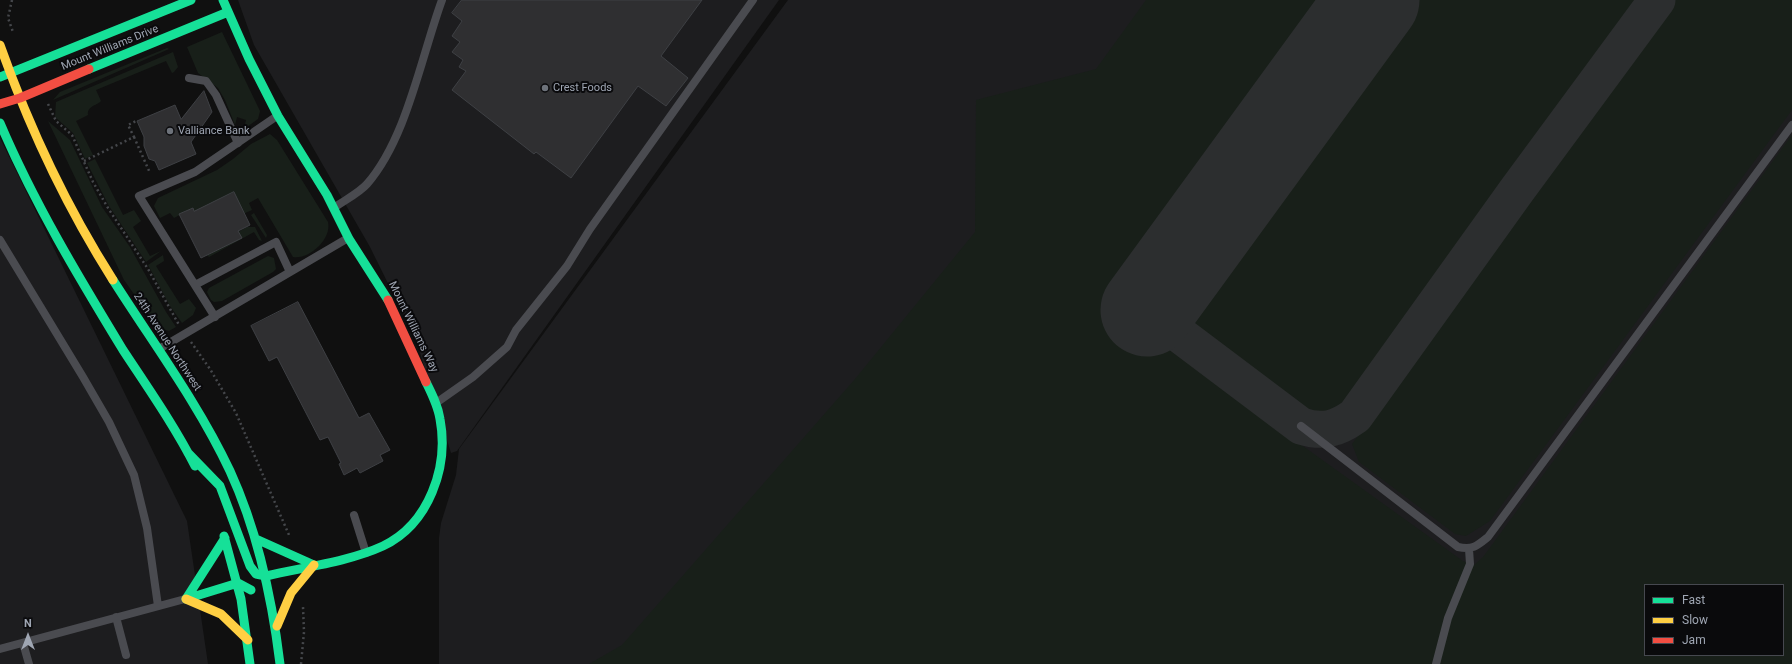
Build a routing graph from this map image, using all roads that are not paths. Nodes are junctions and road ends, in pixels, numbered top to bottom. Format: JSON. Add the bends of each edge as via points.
{"nodes":[{"id":1,"x":191,"y":0,"type":"edge"},
{"id":2,"x":223,"y":0,"type":"edge"},
{"id":3,"x":442,"y":0,"type":"edge"},
{"id":4,"x":754,"y":0,"type":"edge"},
{"id":5,"x":174,"y":3,"type":"edge"},
{"id":6,"x":228,"y":12,"type":"junction"},
{"id":7,"x":0,"y":45,"type":"edge"},
{"id":8,"x":10,"y":73,"type":"junction"},
{"id":9,"x":0,"y":77,"type":"edge"},
{"id":10,"x":189,"y":78,"type":"dead end"},
{"id":11,"x":20,"y":98,"type":"junction"},
{"id":12,"x":0,"y":104,"type":"edge"},
{"id":13,"x":278,"y":115,"type":"junction"},
{"id":14,"x":0,"y":123,"type":"edge"},
{"id":15,"x":1792,"y":124,"type":"edge"},
{"id":16,"x":238,"y":143,"type":"junction"},
{"id":17,"x":334,"y":207,"type":"junction"},
{"id":18,"x":348,"y":238,"type":"junction"},
{"id":19,"x":0,"y":240,"type":"edge"},
{"id":20,"x":290,"y":272,"type":"junction"},
{"id":21,"x":195,"y":285,"type":"junction"},
{"id":22,"x":215,"y":317,"type":"junction"},
{"id":23,"x":158,"y":350,"type":"junction"},
{"id":24,"x":436,"y":403,"type":"junction"},
{"id":25,"x":1301,"y":426,"type":"dead end"},
{"id":26,"x":188,"y":453,"type":"junction"},
{"id":27,"x":203,"y":483,"type":"dead end"},
{"id":28,"x":354,"y":515,"type":"dead end"},
{"id":29,"x":220,"y":524,"type":"dead end"},
{"id":30,"x":225,"y":538,"type":"junction"},
{"id":31,"x":256,"y":539,"type":"junction"},
{"id":32,"x":1469,"y":550,"type":"junction"},
{"id":33,"x":366,"y":553,"type":"junction"},
{"id":34,"x":314,"y":565,"type":"junction"},
{"id":35,"x":266,"y":576,"type":"junction"},
{"id":36,"x":238,"y":583,"type":"junction"},
{"id":37,"x":186,"y":599,"type":"junction"},
{"id":38,"x":256,"y":601,"type":"dead end"},
{"id":39,"x":158,"y":606,"type":"junction"},
{"id":40,"x":116,"y":617,"type":"junction"},
{"id":41,"x":276,"y":628,"type":"junction"},
{"id":42,"x":248,"y":640,"type":"junction"},
{"id":43,"x":23,"y":643,"type":"junction"},
{"id":44,"x":0,"y":649,"type":"edge"},
{"id":45,"x":126,"y":655,"type":"dead end"},
{"id":46,"x":29,"y":664,"type":"edge"},
{"id":47,"x":250,"y":664,"type":"edge"},
{"id":48,"x":280,"y":664,"type":"edge"},
{"id":49,"x":1436,"y":664,"type":"edge"}],
"edges":[{"from":1,"to":5,"type":"main road","name":"Mount Williams Drive"},
{"from":2,"to":6,"type":"main road","name":"Mount Williams Way"},
{"from":3,"to":17,"type":"lane","via":[[404,117],[388,152],[366,185]]},
{"from":4,"to":24,"type":"lane","via":[[590,229],[567,266],[516,330],[507,347],[473,377]]},
{"from":5,"to":8,"type":"main road","name":"Mount Williams Drive"},
{"from":6,"to":11,"type":"main road","name":"Mount Williams Drive"},
{"from":6,"to":13,"type":"main road","name":"Mount Williams Way"},
{"from":7,"to":8,"type":"main road","name":"24th Avenue Northwest"},
{"from":8,"to":9,"type":"main road","name":"Mount Williams Drive"},
{"from":8,"to":11,"type":"main road","name":"24th Avenue Northwest"},
{"from":10,"to":16,"type":"lane","via":[[206,81],[216,95]]},
{"from":11,"to":12,"type":"main road","name":"Mount Williams Drive"},
{"from":11,"to":23,"type":"main road","name":"24th Avenue Northwest","via":[[69,203],[109,274]]},
{"from":13,"to":16,"type":"lane"},
{"from":13,"to":17,"type":"main road","name":"Mount Williams Way"},
{"from":14,"to":26,"type":"main road","via":[[53,234]]},
{"from":15,"to":32,"type":"lane","via":[[1488,537],[1476,548]]},
{"from":16,"to":21,"type":"lane","via":[[195,172],[139,196]]},
{"from":17,"to":18,"type":"main road","name":"Mount Williams Way"},
{"from":18,"to":20,"type":"lane"},
{"from":18,"to":24,"type":"main road","name":"Mount Williams Way","via":[[386,296]]},
{"from":19,"to":39,"type":"lane","via":[[109,422],[134,475],[146,528]]},
{"from":20,"to":21,"type":"lane","via":[[276,242]]},
{"from":20,"to":22,"type":"lane"},
{"from":21,"to":22,"type":"lane"},
{"from":22,"to":23,"type":"lane"},
{"from":23,"to":31,"type":"main road","name":"24th Avenue Northwest","via":[[209,432],[229,470]]},
{"from":24,"to":33,"type":"main road","name":"Mount Williams Way","via":[[443,442],[442,461],[435,488],[423,512],[413,524],[380,549]]},
{"from":25,"to":32,"type":"lane","via":[[1458,547]]},
{"from":26,"to":27,"type":"main road"},
{"from":26,"to":35,"type":"main road","via":[[220,486],[250,566],[256,574]]},
{"from":28,"to":33,"type":"lane"},
{"from":29,"to":30,"type":"main road"},
{"from":30,"to":36,"type":"main road"},
{"from":30,"to":37,"type":"main road"},
{"from":31,"to":34,"type":"main road"},
{"from":31,"to":35,"type":"main road","name":"24th Avenue Northwest"},
{"from":32,"to":49,"type":"lane","via":[[1470,564],[1448,618]]},
{"from":33,"to":34,"type":"main road","name":"Mount Williams Way"},
{"from":34,"to":35,"type":"main road","name":"Mount Williams Way"},
{"from":34,"to":41,"type":"main road","via":[[290,592],[283,604]]},
{"from":35,"to":41,"type":"main road","name":"24th Avenue Northwest"},
{"from":36,"to":37,"type":"main road"},
{"from":36,"to":38,"type":"main road","via":[[252,591]]},
{"from":36,"to":42,"type":"main road"},
{"from":37,"to":39,"type":"lane"},
{"from":37,"to":42,"type":"main road","via":[[221,614]]},
{"from":39,"to":40,"type":"lane"},
{"from":40,"to":43,"type":"lane"},
{"from":40,"to":45,"type":"lane"},
{"from":41,"to":48,"type":"main road","name":"24th Avenue Northwest"},
{"from":42,"to":47,"type":"main road"},
{"from":43,"to":44,"type":"lane"},
{"from":43,"to":46,"type":"lane"}]}
